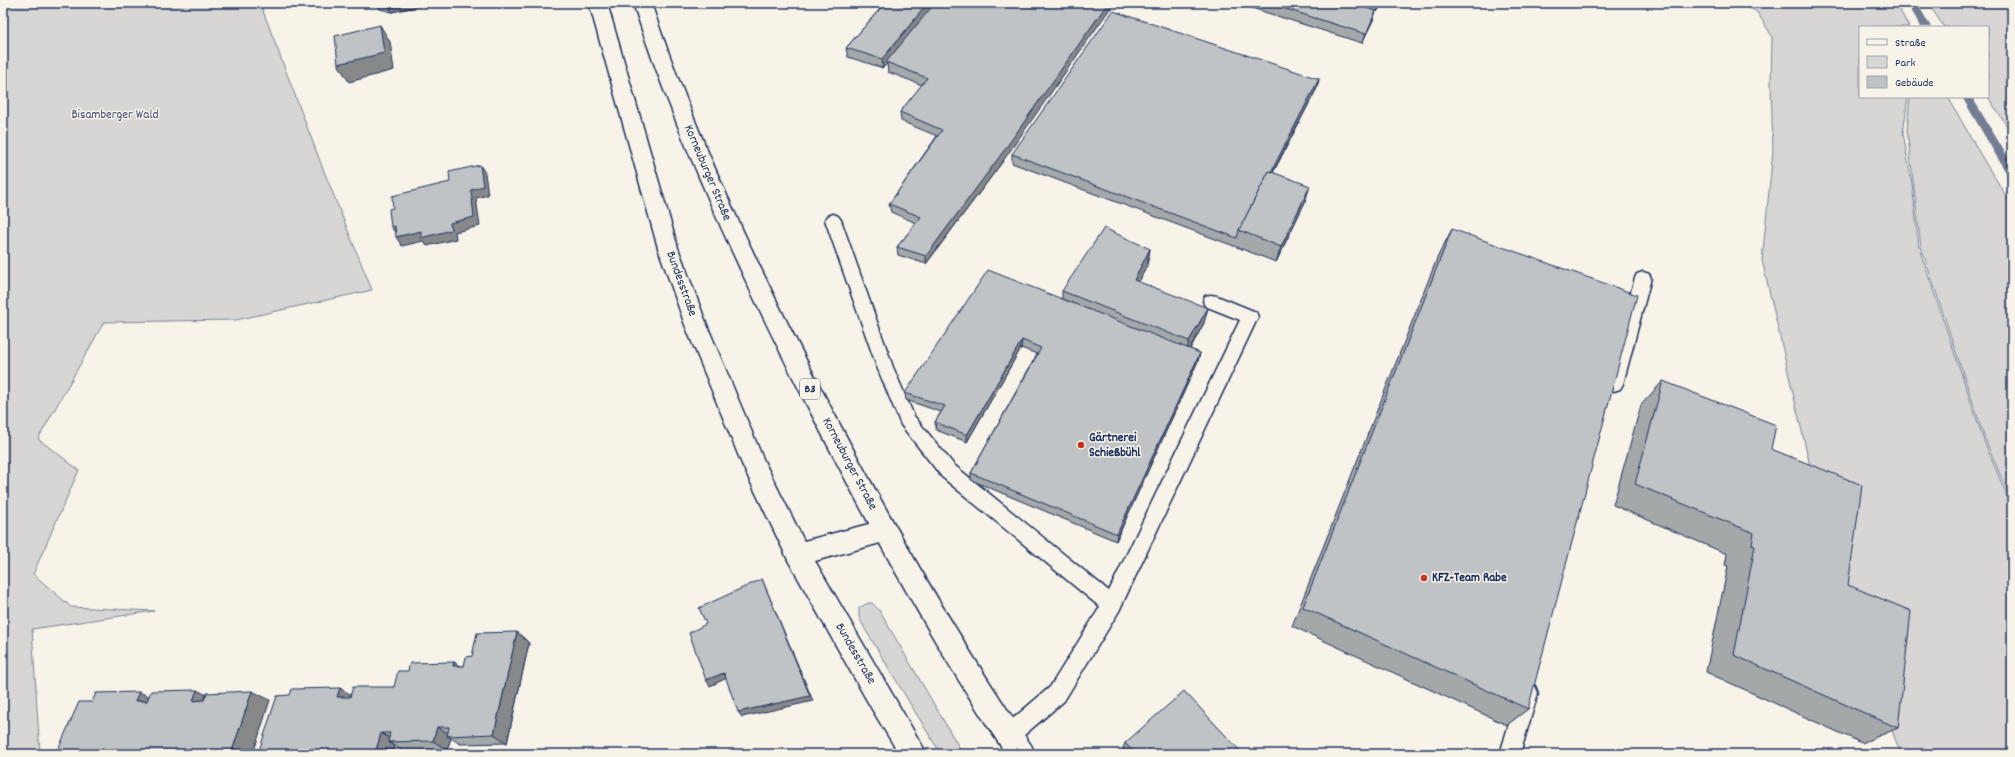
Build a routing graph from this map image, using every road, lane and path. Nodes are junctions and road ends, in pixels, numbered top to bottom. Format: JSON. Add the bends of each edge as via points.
{"nodes":[{"id":1,"x":598,"y":3,"type":"edge"},
{"id":2,"x":642,"y":3,"type":"edge"},
{"id":3,"x":833,"y":220,"type":"dead end"},
{"id":4,"x":1643,"y":278,"type":"dead end"},
{"id":5,"x":1211,"y":301,"type":"dead end"},
{"id":6,"x":1609,"y":401,"type":"edge"},
{"id":7,"x":884,"y":531,"type":"junction"},
{"id":8,"x":798,"y":554,"type":"junction"},
{"id":9,"x":1112,"y":605,"type":"junction"},
{"id":10,"x":1532,"y":677,"type":"edge"},
{"id":11,"x":1009,"y":735,"type":"junction"},
{"id":12,"x":914,"y":754,"type":"edge"},
{"id":13,"x":1022,"y":754,"type":"edge"},
{"id":14,"x":1510,"y":754,"type":"edge"}],
"edges":[{"from":1,"to":8,"type":"street","name":"Bundesstraße","via":[[668,248],[696,325],[754,464]]},
{"from":2,"to":7,"type":"street","name":"Korneuburger Straße","number":"B3","via":[[685,124],[717,200],[797,365]]},
{"from":3,"to":9,"type":"lane","via":[[885,367],[907,420],[948,471]]},
{"from":4,"to":6,"type":"lane"},
{"from":5,"to":9,"type":"lane","via":[[1250,317]]},
{"from":7,"to":8,"type":"street"},
{"from":7,"to":11,"type":"street","name":"Korneuburger Straße","number":"B3","via":[[941,629]]},
{"from":8,"to":12,"type":"street","name":"Bundesstraße"},
{"from":9,"to":11,"type":"lane","via":[[1057,694]]},
{"from":10,"to":14,"type":"lane"},
{"from":11,"to":13,"type":"street","name":"Korneuburger Straße","number":"B3"}]}
